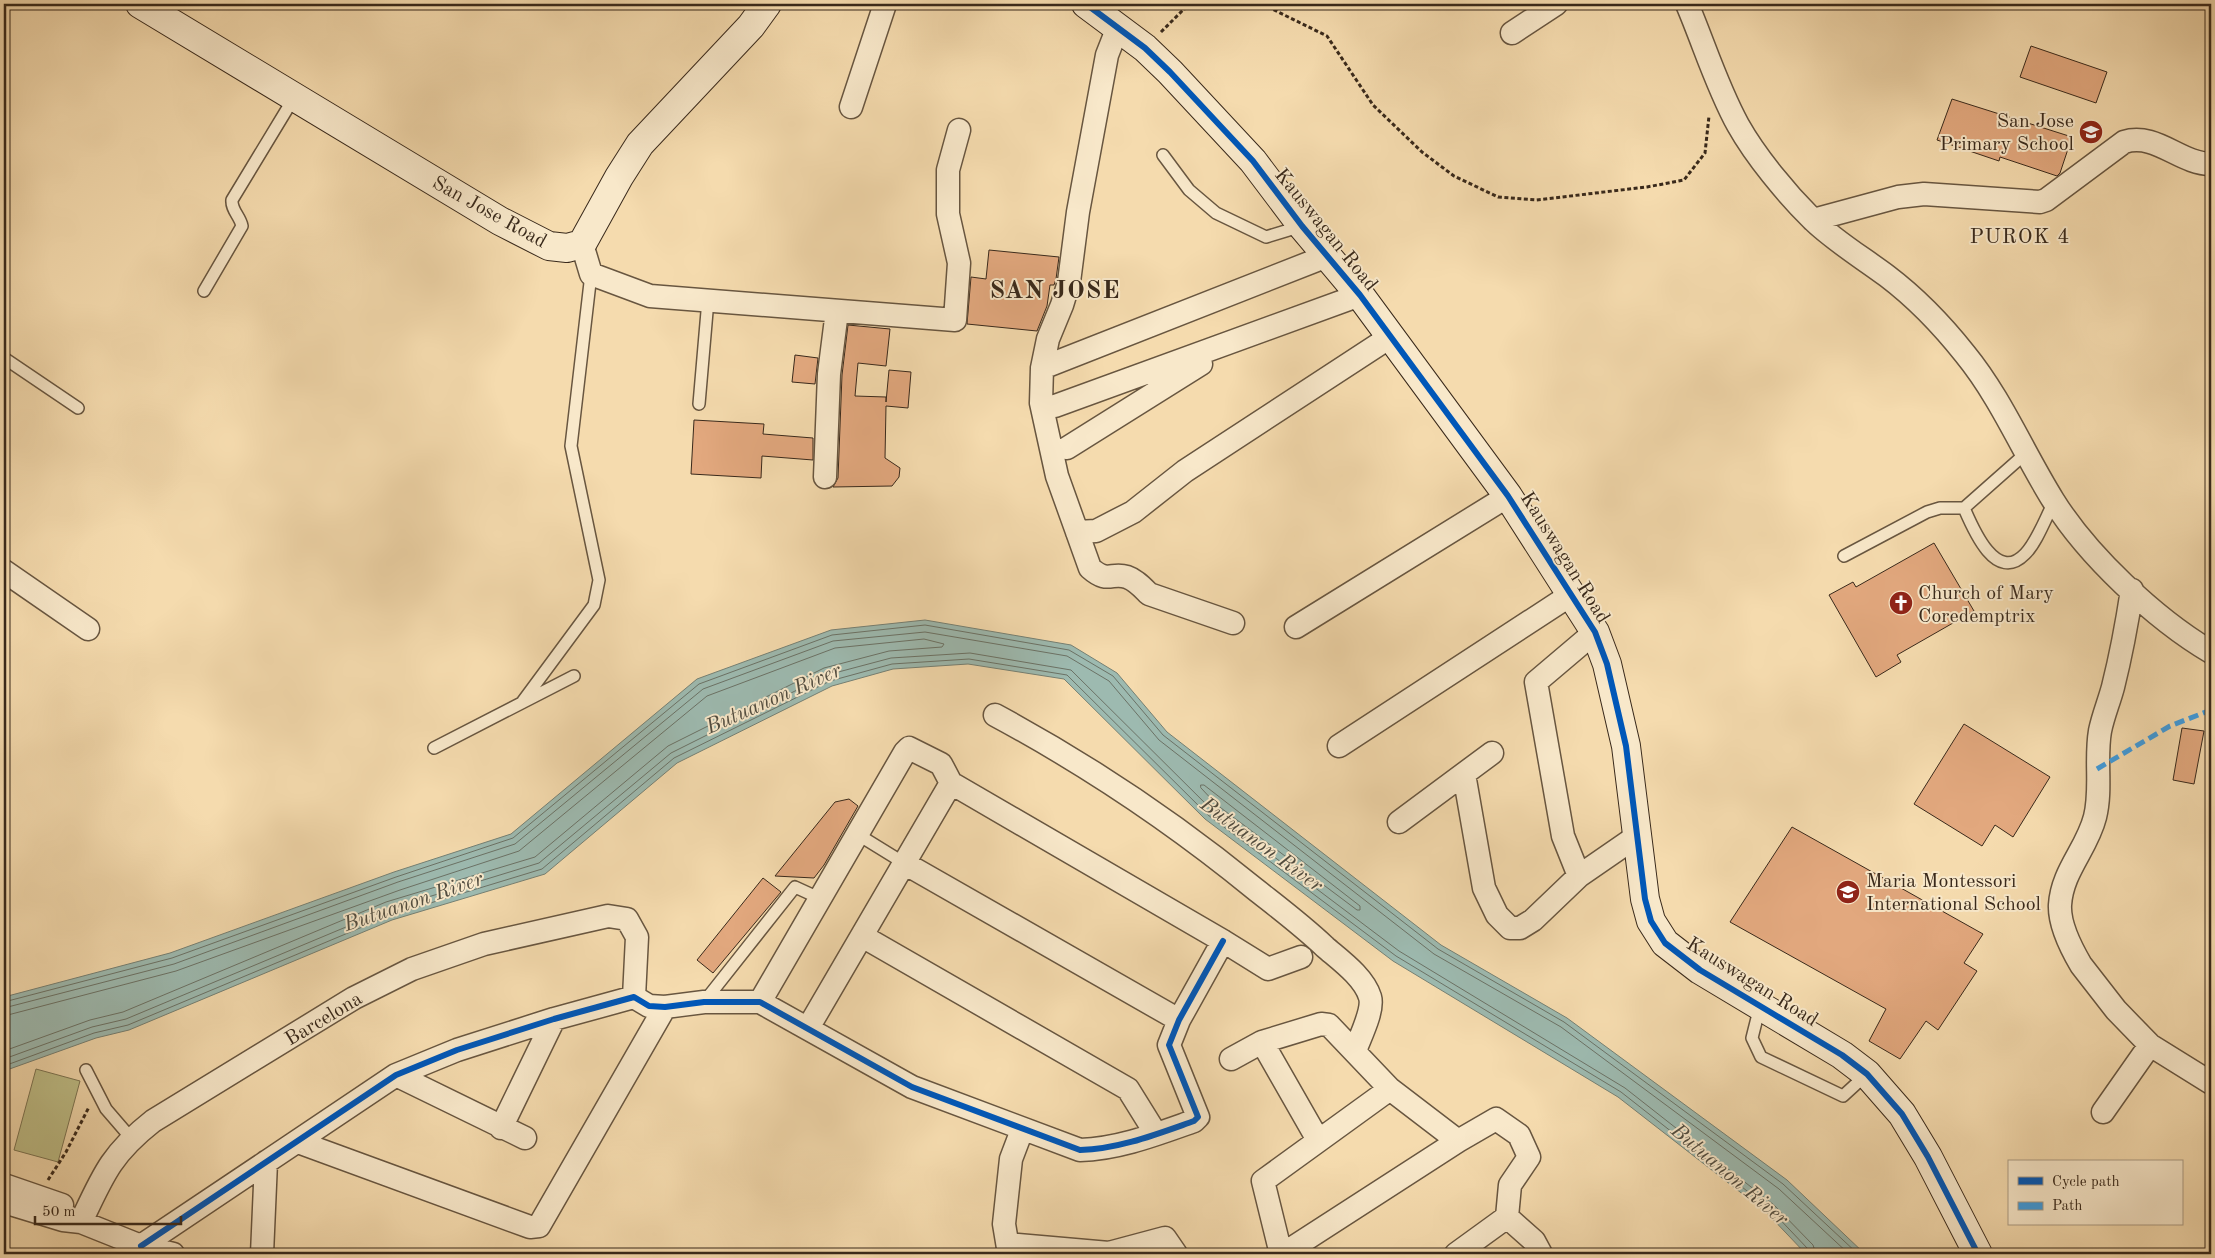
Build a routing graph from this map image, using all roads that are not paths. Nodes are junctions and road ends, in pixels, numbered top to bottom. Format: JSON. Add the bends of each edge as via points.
{"nodes":[{"id":1,"x":140,"y":4,"type":"edge"},
{"id":2,"x":767,"y":4,"type":"edge"},
{"id":3,"x":885,"y":4,"type":"edge"},
{"id":4,"x":1556,"y":4,"type":"edge"},
{"id":5,"x":1687,"y":4,"type":"edge"},
{"id":6,"x":1090,"y":5,"type":"edge"},
{"id":7,"x":1118,"y":27,"type":"junction"},
{"id":8,"x":1512,"y":33,"type":"dead end"},
{"id":9,"x":295,"y":96,"type":"junction"},
{"id":10,"x":850,"y":107,"type":"dead end"},
{"id":11,"x":959,"y":130,"type":"dead end"},
{"id":12,"x":1163,"y":155,"type":"dead end"},
{"id":13,"x":2211,"y":164,"type":"edge"},
{"id":14,"x":1813,"y":220,"type":"junction"},
{"id":15,"x":1302,"y":226,"type":"junction"},
{"id":16,"x":582,"y":244,"type":"junction"},
{"id":17,"x":1327,"y":256,"type":"junction"},
{"id":18,"x":591,"y":274,"type":"junction"},
{"id":19,"x":204,"y":291,"type":"dead end"},
{"id":20,"x":1360,"y":296,"type":"junction"},
{"id":21,"x":708,"y":300,"type":"junction"},
{"id":22,"x":837,"y":311,"type":"junction"},
{"id":23,"x":1390,"y":337,"type":"junction"},
{"id":24,"x":1238,"y":341,"type":"junction"},
{"id":25,"x":4,"y":358,"type":"edge"},
{"id":26,"x":1042,"y":368,"type":"junction"},
{"id":27,"x":1092,"y":393,"type":"junction"},
{"id":28,"x":699,"y":404,"type":"dead end"},
{"id":29,"x":1055,"y":406,"type":"dead end"},
{"id":30,"x":78,"y":408,"type":"dead end"},
{"id":31,"x":1102,"y":426,"type":"junction"},
{"id":32,"x":1067,"y":448,"type":"dead end"},
{"id":33,"x":2025,"y":454,"type":"junction"},
{"id":34,"x":825,"y":477,"type":"dead end"},
{"id":35,"x":1508,"y":496,"type":"junction"},
{"id":36,"x":2054,"y":502,"type":"junction"},
{"id":37,"x":1964,"y":508,"type":"junction"},
{"id":38,"x":1077,"y":532,"type":"junction"},
{"id":39,"x":1844,"y":556,"type":"dead end"},
{"id":40,"x":4,"y":571,"type":"edge"},
{"id":41,"x":2132,"y":590,"type":"junction"},
{"id":42,"x":1572,"y":594,"type":"junction"},
{"id":43,"x":1233,"y":623,"type":"dead end"},
{"id":44,"x":1296,"y":626,"type":"dead end"},
{"id":45,"x":88,"y":629,"type":"dead end"},
{"id":46,"x":1596,"y":632,"type":"junction"},
{"id":47,"x":2211,"y":652,"type":"edge"},
{"id":48,"x":574,"y":676,"type":"dead end"},
{"id":49,"x":524,"y":701,"type":"junction"},
{"id":50,"x":995,"y":715,"type":"dead end"},
{"id":51,"x":1339,"y":746,"type":"dead end"},
{"id":52,"x":434,"y":748,"type":"dead end"},
{"id":53,"x":1492,"y":753,"type":"dead end"},
{"id":54,"x":1464,"y":774,"type":"junction"},
{"id":55,"x":951,"y":783,"type":"junction"},
{"id":56,"x":1399,"y":822,"type":"dead end"},
{"id":57,"x":857,"y":834,"type":"junction"},
{"id":58,"x":1637,"y":836,"type":"junction"},
{"id":59,"x":904,"y":863,"type":"junction"},
{"id":60,"x":1579,"y":876,"type":"junction"},
{"id":61,"x":819,"y":898,"type":"junction"},
{"id":62,"x":862,"y":936,"type":"junction"},
{"id":63,"x":1224,"y":941,"type":"junction"},
{"id":64,"x":1301,"y":957,"type":"dead end"},
{"id":65,"x":634,"y":997,"type":"junction"},
{"id":66,"x":704,"y":1002,"type":"junction"},
{"id":67,"x":760,"y":1002,"type":"junction"},
{"id":68,"x":1760,"y":1006,"type":"junction"},
{"id":69,"x":665,"y":1007,"type":"junction"},
{"id":70,"x":554,"y":1019,"type":"junction"},
{"id":71,"x":1179,"y":1020,"type":"junction"},
{"id":72,"x":808,"y":1028,"type":"junction"},
{"id":73,"x":1262,"y":1042,"type":"junction"},
{"id":74,"x":2150,"y":1045,"type":"junction"},
{"id":75,"x":1355,"y":1050,"type":"junction"},
{"id":76,"x":1230,"y":1059,"type":"dead end"},
{"id":77,"x":86,"y":1070,"type":"dead end"},
{"id":78,"x":1867,"y":1074,"type":"junction"},
{"id":79,"x":396,"y":1075,"type":"junction"},
{"id":80,"x":2211,"y":1083,"type":"edge"},
{"id":81,"x":1390,"y":1089,"type":"junction"},
{"id":82,"x":2103,"y":1112,"type":"dead end"},
{"id":83,"x":502,"y":1128,"type":"junction"},
{"id":84,"x":1022,"y":1130,"type":"junction"},
{"id":85,"x":1156,"y":1134,"type":"junction"},
{"id":86,"x":131,"y":1138,"type":"junction"},
{"id":87,"x":525,"y":1138,"type":"dead end"},
{"id":88,"x":1318,"y":1140,"type":"junction"},
{"id":89,"x":1458,"y":1141,"type":"junction"},
{"id":90,"x":298,"y":1142,"type":"junction"},
{"id":91,"x":266,"y":1162,"type":"junction"},
{"id":92,"x":4,"y":1185,"type":"edge"},
{"id":93,"x":4,"y":1202,"type":"edge"},
{"id":94,"x":1507,"y":1217,"type":"junction"},
{"id":95,"x":81,"y":1222,"type":"junction"},
{"id":96,"x":141,"y":1246,"type":"junction"},
{"id":97,"x":1008,"y":1249,"type":"edge"},
{"id":98,"x":173,"y":1254,"type":"edge"},
{"id":99,"x":262,"y":1254,"type":"edge"},
{"id":100,"x":1108,"y":1254,"type":"edge"},
{"id":101,"x":1176,"y":1254,"type":"edge"},
{"id":102,"x":1282,"y":1254,"type":"edge"},
{"id":103,"x":1456,"y":1254,"type":"edge"},
{"id":104,"x":1541,"y":1254,"type":"edge"},
{"id":105,"x":1978,"y":1254,"type":"edge"}],
"edges":[{"from":1,"to":9,"type":"street","name":"San Jose Road"},
{"from":2,"to":16,"type":"street","via":[[751,26],[640,144]]},
{"from":3,"to":10,"type":"street"},
{"from":4,"to":8,"type":"street"},
{"from":5,"to":14,"type":"street","via":[[1704,52],[1738,126],[1759,157]]},
{"from":6,"to":7,"type":"street","name":"Kauswagan Road"},
{"from":7,"to":15,"type":"street","name":"Kauswagan Road","via":[[1170,72],[1253,162]]},
{"from":7,"to":26,"type":"street","via":[[1107,55],[1078,212],[1069,282],[1048,339]]},
{"from":9,"to":16,"type":"street","name":"San Jose Road","via":[[508,225],[549,246],[567,248]]},
{"from":9,"to":19,"type":"lane","via":[[232,200],[242,226]]},
{"from":11,"to":22,"type":"street","via":[[948,170],[948,214],[959,263],[956,320]]},
{"from":12,"to":15,"type":"lane","via":[[1190,190],[1216,213],[1266,237]]},
{"from":13,"to":14,"type":"street","via":[[2135,139],[2124,142],[2040,202],[1924,194],[1889,199]]},
{"from":14,"to":33,"type":"street","via":[[1890,278],[1943,327],[1995,397]]},
{"from":15,"to":17,"type":"street","name":"Kauswagan Road"},
{"from":16,"to":18,"type":"street"},
{"from":17,"to":20,"type":"street","name":"Kauswagan Road"},
{"from":17,"to":26,"type":"street"},
{"from":18,"to":21,"type":"street","via":[[650,296]]},
{"from":18,"to":49,"type":"lane","via":[[571,446],[599,580],[594,605]]},
{"from":20,"to":23,"type":"street","name":"Kauswagan Road"},
{"from":20,"to":24,"type":"street"},
{"from":21,"to":22,"type":"street"},
{"from":21,"to":28,"type":"lane"},
{"from":22,"to":34,"type":"street","via":[[829,374]]},
{"from":23,"to":35,"type":"street","name":"Kauswagan Road"},
{"from":23,"to":38,"type":"street","via":[[1185,471],[1133,512],[1096,531]]},
{"from":24,"to":27,"type":"street"},
{"from":24,"to":31,"type":"street"},
{"from":25,"to":30,"type":"lane"},
{"from":26,"to":38,"type":"street","via":[[1042,403],[1057,476]]},
{"from":27,"to":29,"type":"street"},
{"from":27,"to":31,"type":"street"},
{"from":31,"to":32,"type":"street"},
{"from":33,"to":36,"type":"street"},
{"from":33,"to":37,"type":"lane"},
{"from":35,"to":42,"type":"street","name":"Kauswagan Road"},
{"from":35,"to":44,"type":"street"},
{"from":36,"to":37,"type":"lane","via":[[2025,554],[2009,562],[1992,557]]},
{"from":36,"to":41,"type":"street","via":[[2078,534]]},
{"from":37,"to":39,"type":"lane","via":[[1940,508],[1927,512]]},
{"from":38,"to":43,"type":"street","via":[[1090,568],[1102,577],[1126,577],[1149,594]]},
{"from":40,"to":45,"type":"street"},
{"from":41,"to":47,"type":"street","via":[[2161,619]]},
{"from":41,"to":74,"type":"street","via":[[2124,643],[2100,729],[2095,819],[2063,883],[2060,906],[2067,935],[2081,965],[2116,1010]]},
{"from":42,"to":46,"type":"street","name":"Kauswagan Road"},
{"from":42,"to":51,"type":"street"},
{"from":46,"to":58,"type":"street","name":"Kauswagan Road","via":[[1626,746]]},
{"from":46,"to":60,"type":"street","via":[[1536,682],[1563,836]]},
{"from":48,"to":49,"type":"lane"},
{"from":49,"to":52,"type":"lane"},
{"from":50,"to":75,"type":"street","via":[[1059,750],[1168,822],[1310,932],[1354,974],[1370,995],[1371,1005]]},
{"from":53,"to":54,"type":"street"},
{"from":54,"to":56,"type":"street"},
{"from":54,"to":60,"type":"street","via":[[1484,888],[1497,915],[1510,928],[1520,928],[1533,920]]},
{"from":55,"to":57,"type":"street","via":[[941,764],[910,748],[904,752]]},
{"from":55,"to":59,"type":"street"},
{"from":55,"to":63,"type":"street"},
{"from":57,"to":59,"type":"lane"},
{"from":57,"to":61,"type":"street"},
{"from":58,"to":60,"type":"street"},
{"from":58,"to":68,"type":"street","name":"Kauswagan Road","via":[[1645,899],[1651,921],[1665,942],[1700,970]]},
{"from":59,"to":62,"type":"street"},
{"from":59,"to":71,"type":"street"},
{"from":61,"to":66,"type":"lane","via":[[794,887]]},
{"from":61,"to":67,"type":"street"},
{"from":62,"to":72,"type":"street"},
{"from":62,"to":85,"type":"street","via":[[1128,1089]]},
{"from":63,"to":64,"type":"street","via":[[1268,969]]},
{"from":63,"to":71,"type":"street"},
{"from":65,"to":69,"type":"street","via":[[649,1006]]},
{"from":65,"to":70,"type":"street"},
{"from":65,"to":86,"type":"street","name":"Barcelona","via":[[637,937],[627,919],[608,916],[494,942],[412,969],[354,998],[194,1094]]},
{"from":66,"to":67,"type":"street"},
{"from":66,"to":69,"type":"street"},
{"from":67,"to":72,"type":"street"},
{"from":68,"to":78,"type":"street","name":"Kauswagan Road","via":[[1842,1055]]},
{"from":68,"to":78,"type":"lane","via":[[1752,1038],[1761,1057],[1843,1096]]},
{"from":69,"to":90,"type":"street","via":[[539,1226],[530,1227]]},
{"from":70,"to":79,"type":"street","via":[[457,1050]]},
{"from":70,"to":83,"type":"street"},
{"from":71,"to":85,"type":"street","via":[[1169,1048],[1198,1117]]},
{"from":72,"to":84,"type":"street","via":[[912,1087]]},
{"from":73,"to":75,"type":"street","via":[[1322,1024],[1329,1025]]},
{"from":73,"to":76,"type":"street"},
{"from":73,"to":88,"type":"street"},
{"from":74,"to":80,"type":"street"},
{"from":74,"to":82,"type":"street"},
{"from":75,"to":81,"type":"street"},
{"from":77,"to":86,"type":"lane","via":[[106,1109]]},
{"from":78,"to":105,"type":"street","name":"Kauswagan Road","via":[[1902,1114]]},
{"from":79,"to":83,"type":"street"},
{"from":79,"to":90,"type":"street"},
{"from":81,"to":88,"type":"street"},
{"from":81,"to":89,"type":"street"},
{"from":83,"to":87,"type":"street"},
{"from":84,"to":85,"type":"street","via":[[1080,1150],[1101,1150]]},
{"from":84,"to":97,"type":"street","via":[[1011,1158],[1004,1224]]},
{"from":86,"to":95,"type":"street","name":"Barcelona","via":[[104,1172]]},
{"from":88,"to":102,"type":"street","via":[[1263,1181]]},
{"from":89,"to":94,"type":"street","via":[[1496,1119],[1519,1134],[1529,1157],[1510,1185]]},
{"from":89,"to":102,"type":"street"},
{"from":90,"to":91,"type":"street"},
{"from":91,"to":96,"type":"street"},
{"from":91,"to":99,"type":"street"},
{"from":92,"to":95,"type":"street","via":[[66,1206]]},
{"from":93,"to":95,"type":"street","via":[[63,1220]]},
{"from":94,"to":103,"type":"street"},
{"from":94,"to":104,"type":"street","via":[[1534,1241]]},
{"from":95,"to":96,"type":"street"},
{"from":96,"to":98,"type":"street"},
{"from":97,"to":100,"type":"street"},
{"from":100,"to":101,"type":"street","via":[[1165,1238]]}]}
